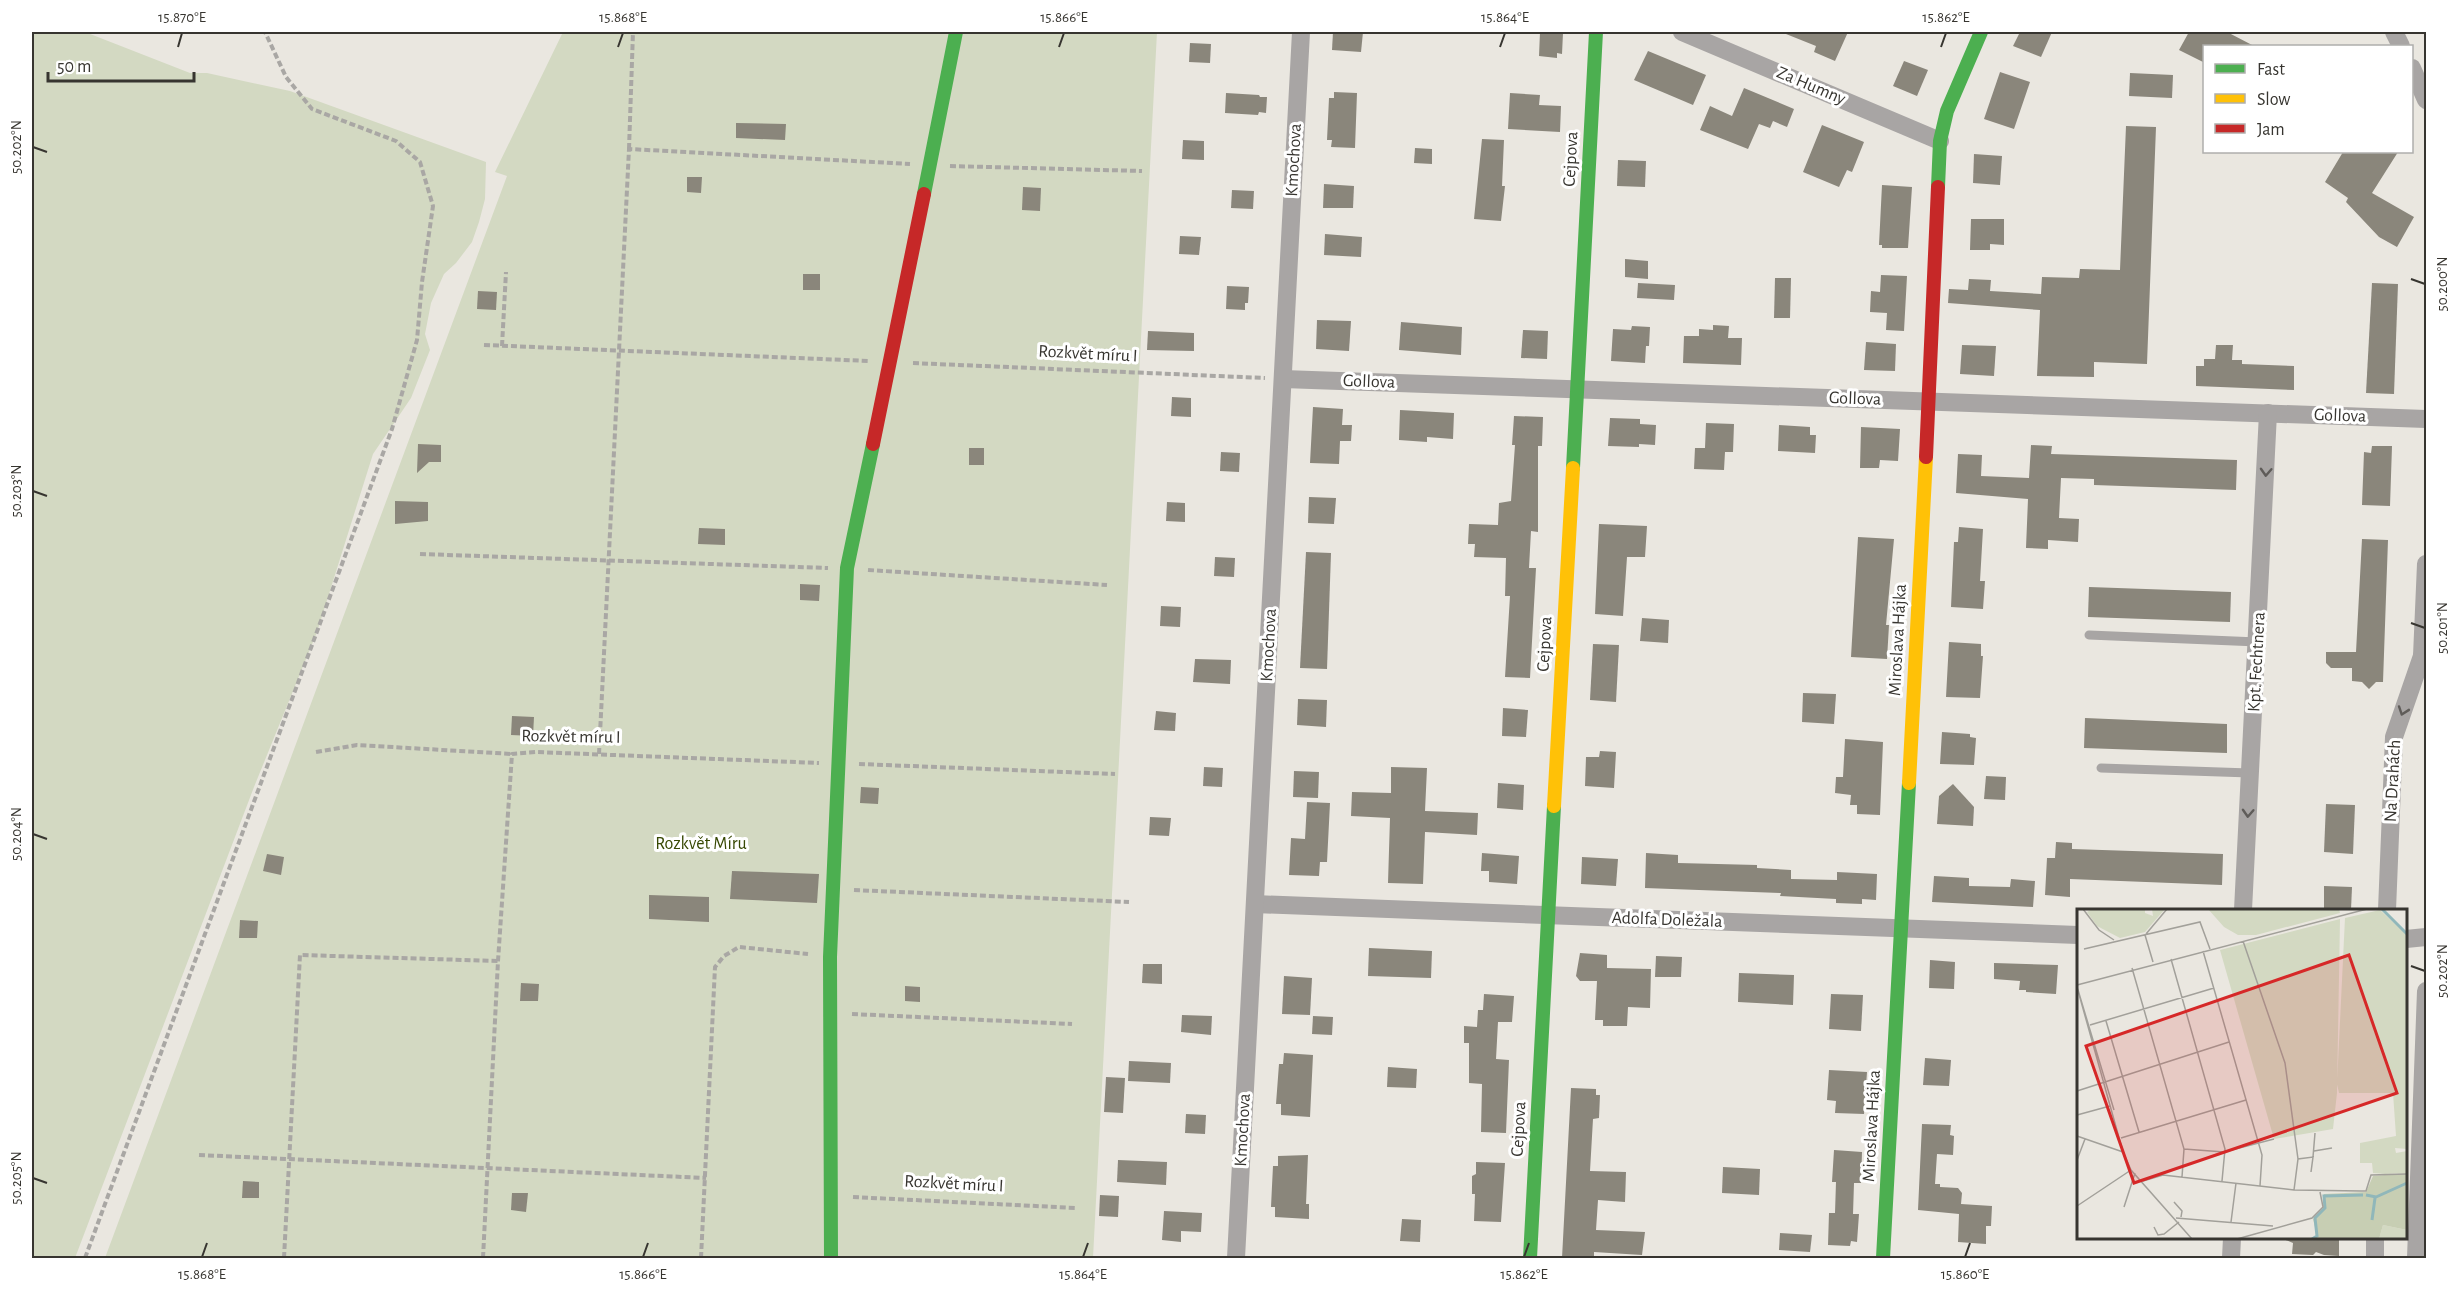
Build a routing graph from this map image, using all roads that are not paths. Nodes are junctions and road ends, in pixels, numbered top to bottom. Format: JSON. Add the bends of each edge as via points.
{"nodes":[{"id":1,"x":956,"y":32,"type":"edge"},
{"id":2,"x":1301,"y":32,"type":"edge"},
{"id":3,"x":1596,"y":32,"type":"edge"},
{"id":4,"x":1682,"y":32,"type":"edge"},
{"id":5,"x":1981,"y":32,"type":"edge"},
{"id":6,"x":1940,"y":141,"type":"junction"},
{"id":7,"x":1283,"y":379,"type":"junction"},
{"id":8,"x":1577,"y":389,"type":"junction"},
{"id":9,"x":1929,"y":401,"type":"junction"},
{"id":10,"x":2268,"y":413,"type":"junction"},
{"id":11,"x":2427,"y":419,"type":"edge"},
{"id":12,"x":2427,"y":564,"type":"edge"},
{"id":13,"x":2089,"y":636,"type":"dead end"},
{"id":14,"x":2258,"y":642,"type":"junction"},
{"id":15,"x":2422,"y":656,"type":"junction"},
{"id":16,"x":2427,"y":678,"type":"edge"},
{"id":17,"x":2101,"y":768,"type":"dead end"},
{"id":18,"x":2250,"y":773,"type":"junction"},
{"id":19,"x":1255,"y":904,"type":"junction"},
{"id":20,"x":2243,"y":909,"type":"edge"},
{"id":21,"x":2387,"y":909,"type":"edge"},
{"id":22,"x":1549,"y":915,"type":"junction"},
{"id":23,"x":1901,"y":928,"type":"junction"},
{"id":24,"x":2077,"y":935,"type":"edge"},
{"id":25,"x":2427,"y":937,"type":"edge"},
{"id":26,"x":2407,"y":939,"type":"edge"},
{"id":27,"x":2427,"y":991,"type":"edge"},
{"id":28,"x":2232,"y":1239,"type":"edge"},
{"id":29,"x":2375,"y":1239,"type":"edge"},
{"id":30,"x":831,"y":1258,"type":"edge"},
{"id":31,"x":1236,"y":1258,"type":"edge"},
{"id":32,"x":1530,"y":1258,"type":"edge"},
{"id":33,"x":1883,"y":1258,"type":"edge"},
{"id":34,"x":2231,"y":1258,"type":"edge"},
{"id":35,"x":2374,"y":1258,"type":"edge"},
{"id":36,"x":2416,"y":1258,"type":"edge"}],
"edges":[{"from":1,"to":30,"type":"street","via":[[847,568],[830,957]]},
{"from":2,"to":7,"type":"street","name":"Kmochova"},
{"from":3,"to":8,"type":"street","name":"Cejpova"},
{"from":4,"to":6,"type":"street","name":"Za Humny"},
{"from":5,"to":6,"type":"street","name":"Miroslava Hájka","via":[[1947,111]]},
{"from":6,"to":9,"type":"street","name":"Miroslava Hájka"},
{"from":7,"to":8,"type":"street","name":"Gollova"},
{"from":7,"to":19,"type":"street","name":"Kmochova"},
{"from":8,"to":9,"type":"street","name":"Gollova"},
{"from":8,"to":22,"type":"street","name":"Cejpova"},
{"from":9,"to":10,"type":"street","name":"Gollova"},
{"from":9,"to":23,"type":"street","name":"Miroslava Hájka"},
{"from":10,"to":11,"type":"street","name":"Gollova"},
{"from":10,"to":14,"type":"street","name":"Kpt. Fechtnera","one_way":true},
{"from":12,"to":15,"type":"street","name":"Na Drahách"},
{"from":13,"to":14,"type":"lane"},
{"from":14,"to":18,"type":"street","name":"Kpt. Fechtnera"},
{"from":15,"to":16,"type":"street","name":"Na Drahách"},
{"from":15,"to":21,"type":"street","name":"Na Drahách","one_way":true,"via":[[2394,737]]},
{"from":17,"to":18,"type":"lane"},
{"from":18,"to":20,"type":"street","name":"Kpt. Fechtnera","one_way":true},
{"from":19,"to":22,"type":"street","name":"Adolfa Doležala"},
{"from":19,"to":31,"type":"street","name":"Kmochova"},
{"from":22,"to":23,"type":"street","name":"Adolfa Doležala"},
{"from":22,"to":32,"type":"street","name":"Cejpova"},
{"from":23,"to":24,"type":"street","name":"Adolfa Doležala"},
{"from":23,"to":33,"type":"street","name":"Miroslava Hájka"},
{"from":25,"to":26,"type":"street"},
{"from":27,"to":36,"type":"street"},
{"from":28,"to":34,"type":"street"},
{"from":29,"to":35,"type":"street"}]}
